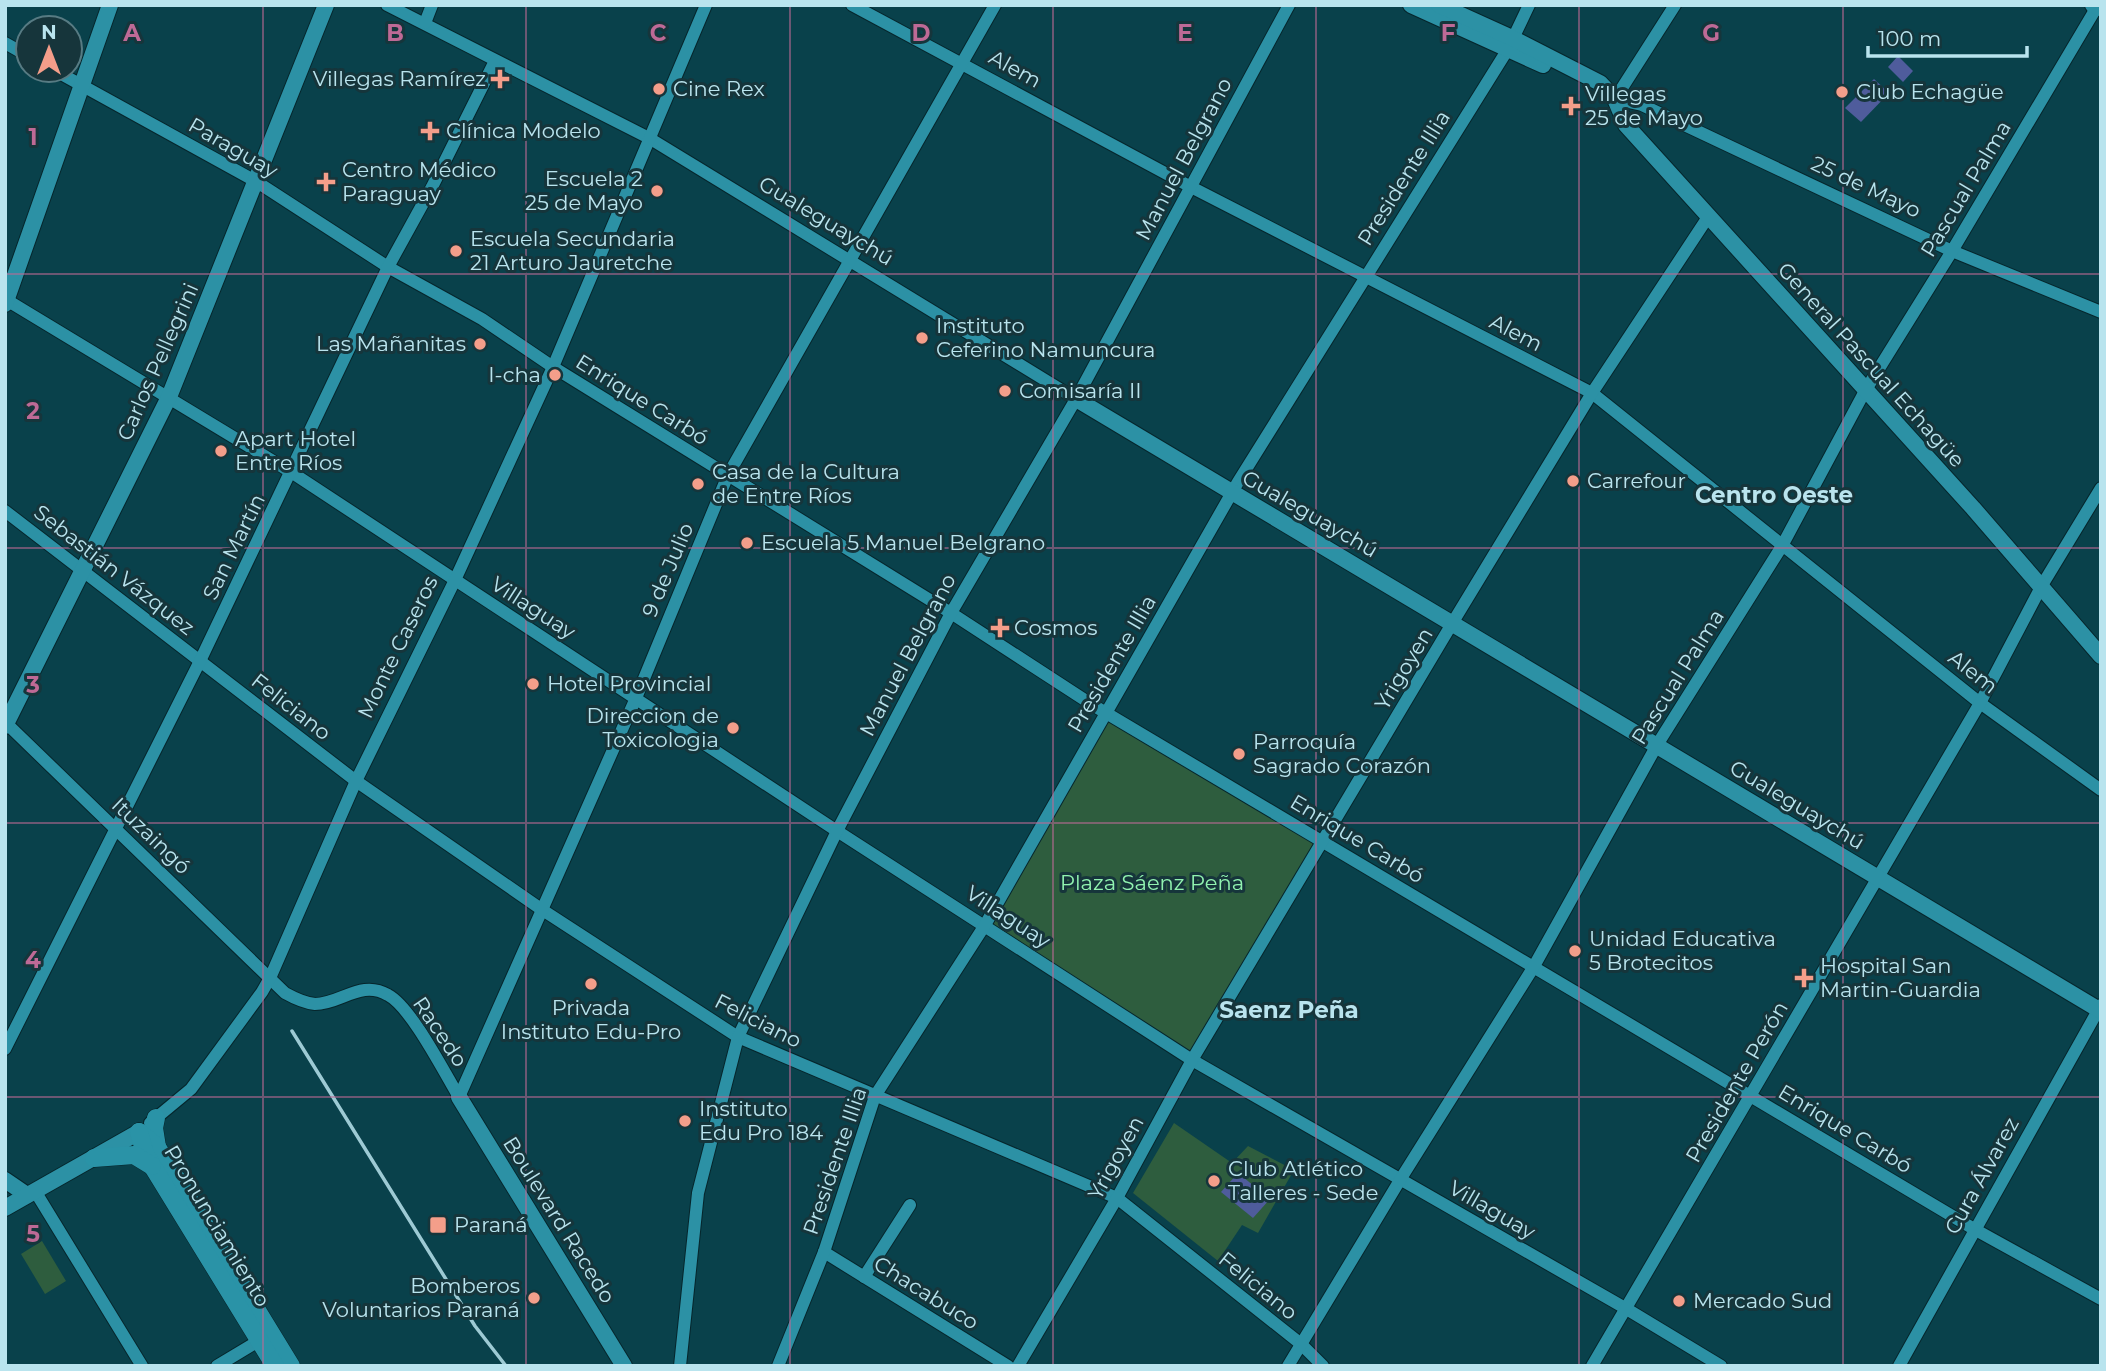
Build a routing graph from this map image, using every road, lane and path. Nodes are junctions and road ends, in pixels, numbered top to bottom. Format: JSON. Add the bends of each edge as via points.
{"nodes":[{"id":1,"x":110,"y":5,"type":"edge"},
{"id":2,"x":327,"y":5,"type":"edge"},
{"id":3,"x":387,"y":5,"type":"edge"},
{"id":4,"x":432,"y":5,"type":"edge"},
{"id":5,"x":706,"y":5,"type":"edge"},
{"id":6,"x":852,"y":5,"type":"edge"},
{"id":7,"x":995,"y":5,"type":"edge"},
{"id":8,"x":1289,"y":5,"type":"edge"},
{"id":9,"x":1411,"y":5,"type":"edge"},
{"id":10,"x":1439,"y":5,"type":"edge"},
{"id":11,"x":1529,"y":5,"type":"edge"},
{"id":12,"x":1675,"y":5,"type":"edge"},
{"id":13,"x":2097,"y":6,"type":"edge"},
{"id":14,"x":425,"y":23,"type":"junction"},
{"id":15,"x":1510,"y":43,"type":"junction"},
{"id":16,"x":495,"y":61,"type":"junction"},
{"id":17,"x":962,"y":63,"type":"junction"},
{"id":18,"x":78,"y":84,"type":"edge"},
{"id":19,"x":82,"y":86,"type":"junction"},
{"id":20,"x":1615,"y":99,"type":"junction"},
{"id":21,"x":649,"y":138,"type":"junction"},
{"id":22,"x":257,"y":183,"type":"junction"},
{"id":23,"x":1191,"y":187,"type":"junction"},
{"id":24,"x":1709,"y":217,"type":"junction"},
{"id":25,"x":1952,"y":251,"type":"junction"},
{"id":26,"x":852,"y":261,"type":"junction"},
{"id":27,"x":388,"y":267,"type":"junction"},
{"id":28,"x":1365,"y":277,"type":"junction"},
{"id":29,"x":6,"y":301,"type":"edge"},
{"id":30,"x":2101,"y":312,"type":"edge"},
{"id":31,"x":553,"y":367,"type":"junction"},
{"id":32,"x":1865,"y":391,"type":"junction"},
{"id":33,"x":1592,"y":393,"type":"junction"},
{"id":34,"x":169,"y":397,"type":"junction"},
{"id":35,"x":1076,"y":399,"type":"junction"},
{"id":36,"x":291,"y":472,"type":"junction"},
{"id":37,"x":728,"y":475,"type":"junction"},
{"id":38,"x":2101,"y":488,"type":"edge"},
{"id":39,"x":1233,"y":494,"type":"junction"},
{"id":40,"x":5,"y":511,"type":"edge"},
{"id":41,"x":1782,"y":546,"type":"junction"},
{"id":42,"x":82,"y":570,"type":"junction"},
{"id":43,"x":455,"y":580,"type":"junction"},
{"id":44,"x":2041,"y":587,"type":"junction"},
{"id":45,"x":951,"y":613,"type":"junction"},
{"id":46,"x":1453,"y":622,"type":"junction"},
{"id":47,"x":2101,"y":656,"type":"edge"},
{"id":48,"x":200,"y":661,"type":"junction"},
{"id":49,"x":636,"y":698,"type":"junction"},
{"id":50,"x":1980,"y":703,"type":"junction"},
{"id":51,"x":1106,"y":712,"type":"junction"},
{"id":52,"x":6,"y":724,"type":"edge"},
{"id":53,"x":1657,"y":745,"type":"junction"},
{"id":54,"x":356,"y":781,"type":"junction"},
{"id":55,"x":2101,"y":790,"type":"edge"},
{"id":56,"x":116,"y":828,"type":"junction"},
{"id":57,"x":837,"y":831,"type":"junction"},
{"id":58,"x":1324,"y":841,"type":"junction"},
{"id":59,"x":1878,"y":878,"type":"junction"},
{"id":60,"x":541,"y":909,"type":"junction"},
{"id":61,"x":985,"y":925,"type":"junction"},
{"id":62,"x":1533,"y":968,"type":"junction"},
{"id":63,"x":270,"y":978,"type":"junction"},
{"id":64,"x":2100,"y":1008,"type":"edge"},
{"id":65,"x":738,"y":1037,"type":"junction"},
{"id":66,"x":5,"y":1049,"type":"edge"},
{"id":67,"x":1192,"y":1059,"type":"junction"},
{"id":68,"x":875,"y":1096,"type":"junction"},
{"id":69,"x":1751,"y":1096,"type":"junction"},
{"id":70,"x":459,"y":1097,"type":"junction"},
{"id":71,"x":156,"y":1118,"type":"junction"},
{"id":72,"x":139,"y":1132,"type":"junction"},
{"id":73,"x":158,"y":1147,"type":"junction"},
{"id":74,"x":94,"y":1158,"type":"junction"},
{"id":75,"x":152,"y":1166,"type":"junction"},
{"id":76,"x":5,"y":1180,"type":"edge"},
{"id":77,"x":1400,"y":1180,"type":"junction"},
{"id":78,"x":31,"y":1193,"type":"junction"},
{"id":79,"x":1117,"y":1198,"type":"junction"},
{"id":80,"x":910,"y":1205,"type":"dead end"},
{"id":81,"x":5,"y":1208,"type":"edge"},
{"id":82,"x":1974,"y":1229,"type":"junction"},
{"id":83,"x":824,"y":1252,"type":"junction"},
{"id":84,"x":864,"y":1277,"type":"junction"},
{"id":85,"x":2101,"y":1298,"type":"edge"},
{"id":86,"x":1625,"y":1308,"type":"junction"},
{"id":87,"x":260,"y":1340,"type":"junction"},
{"id":88,"x":1301,"y":1344,"type":"junction"},
{"id":89,"x":142,"y":1366,"type":"edge"},
{"id":90,"x":217,"y":1366,"type":"edge"},
{"id":91,"x":275,"y":1366,"type":"edge"},
{"id":92,"x":291,"y":1366,"type":"edge"},
{"id":93,"x":624,"y":1366,"type":"edge"},
{"id":94,"x":680,"y":1366,"type":"edge"},
{"id":95,"x":778,"y":1366,"type":"edge"},
{"id":96,"x":1008,"y":1366,"type":"edge"},
{"id":97,"x":1018,"y":1366,"type":"edge"},
{"id":98,"x":1288,"y":1366,"type":"edge"},
{"id":99,"x":1323,"y":1366,"type":"edge"},
{"id":100,"x":1591,"y":1366,"type":"edge"},
{"id":101,"x":1721,"y":1366,"type":"edge"},
{"id":102,"x":1899,"y":1366,"type":"edge"}],
"edges":[{"from":1,"to":19,"type":"street"},
{"from":2,"to":22,"type":"street","name":"Carlos Pellegrini"},
{"from":3,"to":14,"type":"street","name":"Gualeguaychú"},
{"from":4,"to":14,"type":"street"},
{"from":5,"to":21,"type":"street","name":"Monte Caseros"},
{"from":6,"to":17,"type":"street","name":"Alem"},
{"from":7,"to":17,"type":"street","name":"9 de Julio"},
{"from":8,"to":23,"type":"street","name":"Manuel Belgrano"},
{"from":9,"to":15,"type":"street","name":"25 de Mayo"},
{"from":10,"to":15,"type":"street","name":"25 de Mayo"},
{"from":11,"to":15,"type":"street","name":"Presidente Illia"},
{"from":12,"to":20,"type":"street"},
{"from":13,"to":25,"type":"street","name":"Pascual Palma"},
{"from":14,"to":16,"type":"street","name":"Gualeguaychú"},
{"from":15,"to":20,"type":"street","name":"25 de Mayo"},
{"from":15,"to":28,"type":"street","name":"Presidente Illia"},
{"from":16,"to":21,"type":"street","name":"Gualeguaychú"},
{"from":16,"to":27,"type":"street","name":"San Martín"},
{"from":17,"to":23,"type":"street","name":"Alem"},
{"from":17,"to":26,"type":"street","name":"9 de Julio"},
{"from":18,"to":19,"type":"street","name":"Paraguay"},
{"from":19,"to":22,"type":"street","name":"Paraguay"},
{"from":19,"to":29,"type":"street"},
{"from":20,"to":24,"type":"street","name":"General Pascual Echagüe","via":[[1626,125]]},
{"from":20,"to":25,"type":"street","name":"25 de Mayo","via":[[1643,105]]},
{"from":21,"to":26,"type":"street","name":"Gualeguaychú"},
{"from":21,"to":31,"type":"street","name":"Monte Caseros"},
{"from":22,"to":27,"type":"street","name":"Paraguay"},
{"from":22,"to":34,"type":"street","name":"Carlos Pellegrini"},
{"from":23,"to":28,"type":"street","name":"Alem"},
{"from":23,"to":35,"type":"street","name":"Manuel Belgrano"},
{"from":24,"to":32,"type":"street","name":"General Pascual Echagüe"},
{"from":24,"to":33,"type":"street","name":"Yrigoyen"},
{"from":25,"to":30,"type":"street","name":"25 de Mayo"},
{"from":25,"to":32,"type":"street","name":"Pascual Palma"},
{"from":26,"to":35,"type":"street","name":"Gualeguaychú"},
{"from":26,"to":37,"type":"street","name":"9 de Julio"},
{"from":27,"to":31,"type":"street","name":"Enrique Carbó","via":[[482,319]]},
{"from":27,"to":36,"type":"street","name":"San Martín"},
{"from":28,"to":33,"type":"street","name":"Alem"},
{"from":28,"to":39,"type":"street","name":"Presidente Illia"},
{"from":29,"to":34,"type":"street","name":"Villaguay"},
{"from":31,"to":37,"type":"street","name":"Enrique Carbó"},
{"from":31,"to":43,"type":"street","name":"Monte Caseros"},
{"from":32,"to":41,"type":"street","name":"Pascual Palma"},
{"from":32,"to":44,"type":"street","name":"General Pascual Echagüe"},
{"from":33,"to":41,"type":"street","name":"Alem"},
{"from":33,"to":46,"type":"street","name":"Yrigoyen"},
{"from":34,"to":36,"type":"street","name":"Villaguay"},
{"from":34,"to":42,"type":"street","name":"Carlos Pellegrini"},
{"from":35,"to":39,"type":"street","name":"Gualeguaychú"},
{"from":35,"to":45,"type":"street","name":"Manuel Belgrano"},
{"from":36,"to":43,"type":"street","name":"Villaguay"},
{"from":36,"to":48,"type":"street","name":"San Martín"},
{"from":37,"to":45,"type":"street","name":"Enrique Carbó"},
{"from":37,"to":49,"type":"street","name":"9 de Julio"},
{"from":38,"to":44,"type":"street","name":"Presidente Perón"},
{"from":39,"to":46,"type":"street","name":"Gualeguaychú"},
{"from":39,"to":51,"type":"street","name":"Presidente Illia"},
{"from":40,"to":42,"type":"street","name":"Sebastián Vázquez"},
{"from":41,"to":50,"type":"street","name":"Alem"},
{"from":41,"to":53,"type":"street","name":"Pascual Palma"},
{"from":42,"to":48,"type":"street","name":"Sebastián Vázquez"},
{"from":42,"to":52,"type":"street","name":"Carlos Pellegrini"},
{"from":43,"to":49,"type":"street","name":"Villaguay"},
{"from":43,"to":54,"type":"street","name":"Monte Caseros"},
{"from":44,"to":47,"type":"street","name":"General Pascual Echagüe"},
{"from":44,"to":50,"type":"street","name":"Presidente Perón"},
{"from":45,"to":51,"type":"street","name":"Enrique Carbó"},
{"from":45,"to":57,"type":"street","name":"Manuel Belgrano"},
{"from":46,"to":53,"type":"street","name":"Gualeguaychú"},
{"from":46,"to":58,"type":"street","name":"Yrigoyen"},
{"from":48,"to":54,"type":"street","name":"Feliciano"},
{"from":48,"to":56,"type":"street","name":"San Martín"},
{"from":49,"to":57,"type":"street","name":"Villaguay"},
{"from":49,"to":60,"type":"street","name":"9 de Julio"},
{"from":50,"to":55,"type":"street","name":"Alem"},
{"from":50,"to":59,"type":"street","name":"Presidente Perón"},
{"from":51,"to":58,"type":"street","name":"Enrique Carbó"},
{"from":51,"to":61,"type":"street","name":"Presidente Illia"},
{"from":52,"to":56,"type":"street","name":"Ituzaingó"},
{"from":53,"to":59,"type":"street","name":"Gualeguaychú"},
{"from":53,"to":62,"type":"street","name":"Pascual Palma"},
{"from":54,"to":60,"type":"street","name":"Feliciano"},
{"from":54,"to":63,"type":"street","name":"Monte Caseros"},
{"from":56,"to":63,"type":"street","name":"Ituzaingó"},
{"from":56,"to":66,"type":"street","name":"San Martín"},
{"from":57,"to":61,"type":"street","name":"Villaguay"},
{"from":57,"to":65,"type":"street","name":"Manuel Belgrano"},
{"from":58,"to":62,"type":"street","name":"Enrique Carbó"},
{"from":58,"to":67,"type":"street","name":"Yrigoyen"},
{"from":59,"to":64,"type":"street","name":"Gualeguaychú"},
{"from":59,"to":69,"type":"street","name":"Presidente Perón"},
{"from":60,"to":65,"type":"street","name":"Feliciano"},
{"from":60,"to":70,"type":"street","name":"9 de Julio"},
{"from":61,"to":67,"type":"street","name":"Villaguay"},
{"from":61,"to":68,"type":"street","name":"Presidente Illia"},
{"from":62,"to":69,"type":"street","name":"Enrique Carbó"},
{"from":62,"to":77,"type":"street","name":"Pascual Palma"},
{"from":63,"to":70,"type":"street","name":"Racedo","via":[[298,1001],[317,1004],[360,989],[389,995],[407,1014]]},
{"from":63,"to":71,"type":"street","name":"Monte Caseros","via":[[191,1088]]},
{"from":64,"to":82,"type":"street","name":"Cura Álvarez"},
{"from":65,"to":68,"type":"street","name":"Feliciano"},
{"from":65,"to":94,"type":"street","name":"Manuel Belgrano","via":[[698,1193]]},
{"from":67,"to":77,"type":"street","name":"Villaguay"},
{"from":67,"to":79,"type":"street","name":"Yrigoyen"},
{"from":68,"to":79,"type":"street","name":"Feliciano"},
{"from":68,"to":83,"type":"street","name":"Presidente Illia"},
{"from":69,"to":82,"type":"street","name":"Enrique Carbó"},
{"from":69,"to":86,"type":"street","name":"Presidente Perón"},
{"from":70,"to":93,"type":"street","name":"Boulevard Racedo"},
{"from":71,"to":72,"type":"street","name":"Monte Caseros"},
{"from":71,"to":73,"type":"main road"},
{"from":72,"to":73,"type":"main road","name":"Pronunciamiento"},
{"from":72,"to":74,"type":"street","name":"Monte Caseros"},
{"from":72,"to":75,"type":"main road","name":"Pronunciamiento"},
{"from":73,"to":92,"type":"main road","name":"Pronunciamiento"},
{"from":74,"to":75,"type":"main road","via":[[134,1156]]},
{"from":74,"to":78,"type":"street","name":"Monte Caseros"},
{"from":75,"to":87,"type":"main road","name":"Pronunciamiento"},
{"from":76,"to":78,"type":"street"},
{"from":77,"to":86,"type":"street","name":"Villaguay"},
{"from":77,"to":88,"type":"street","name":"Pascual Palma"},
{"from":78,"to":81,"type":"street","name":"Monte Caseros"},
{"from":78,"to":89,"type":"street"},
{"from":79,"to":88,"type":"street","name":"Feliciano"},
{"from":79,"to":97,"type":"street","name":"Yrigoyen"},
{"from":80,"to":84,"type":"street"},
{"from":82,"to":85,"type":"street","name":"Enrique Carbó"},
{"from":82,"to":102,"type":"street","name":"Cura Álvarez"},
{"from":83,"to":84,"type":"street","name":"Chacabuco"},
{"from":83,"to":95,"type":"street","name":"Presidente Illia"},
{"from":84,"to":96,"type":"street","name":"Chacabuco"},
{"from":86,"to":100,"type":"street","name":"Presidente Perón"},
{"from":86,"to":101,"type":"street","name":"Villaguay"},
{"from":87,"to":90,"type":"street"},
{"from":87,"to":91,"type":"main road","name":"Pronunciamiento"},
{"from":88,"to":98,"type":"street","name":"Pascual Palma"},
{"from":88,"to":99,"type":"street","name":"Feliciano"}]}
